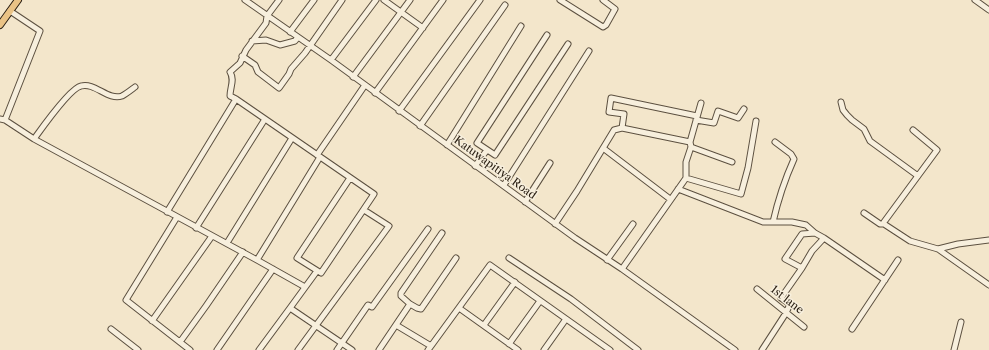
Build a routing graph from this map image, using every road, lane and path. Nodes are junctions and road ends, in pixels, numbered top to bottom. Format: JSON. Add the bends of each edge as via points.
{"nodes":[{"id":1,"x":279,"y":0,"type":"edge"},
{"id":2,"x":314,"y":0,"type":"edge"},
{"id":3,"x":342,"y":0,"type":"edge"},
{"id":4,"x":376,"y":0,"type":"edge"},
{"id":5,"x":384,"y":0,"type":"edge"},
{"id":6,"x":410,"y":0,"type":"edge"},
{"id":7,"x":443,"y":0,"type":"edge"},
{"id":8,"x":480,"y":0,"type":"edge"},
{"id":9,"x":560,"y":0,"type":"edge"},
{"id":10,"x":603,"y":0,"type":"edge"},
{"id":11,"x":975,"y":0,"type":"edge"},
{"id":12,"x":15,"y":1,"type":"edge"},
{"id":13,"x":249,"y":1,"type":"edge"},
{"id":14,"x":505,"y":5,"type":"dead end"},
{"id":15,"x":989,"y":10,"type":"edge"},
{"id":16,"x":10,"y":11,"type":"junction"},
{"id":17,"x":401,"y":12,"type":"junction"},
{"id":18,"x":267,"y":16,"type":"junction"},
{"id":19,"x":0,"y":25,"type":"edge"},
{"id":20,"x":521,"y":26,"type":"dead end"},
{"id":21,"x":423,"y":28,"type":"junction"},
{"id":22,"x":290,"y":32,"type":"junction"},
{"id":23,"x":547,"y":35,"type":"dead end"},
{"id":24,"x":298,"y":37,"type":"junction"},
{"id":25,"x":252,"y":41,"type":"junction"},
{"id":26,"x":568,"y":44,"type":"dead end"},
{"id":27,"x":310,"y":46,"type":"junction"},
{"id":28,"x":589,"y":51,"type":"dead end"},
{"id":29,"x":242,"y":56,"type":"junction"},
{"id":30,"x":331,"y":60,"type":"junction"},
{"id":31,"x":353,"y":77,"type":"junction"},
{"id":32,"x":365,"y":86,"type":"junction"},
{"id":33,"x":135,"y":87,"type":"dead end"},
{"id":34,"x":375,"y":93,"type":"junction"},
{"id":35,"x":236,"y":99,"type":"junction"},
{"id":36,"x":841,"y":102,"type":"dead end"},
{"id":37,"x":701,"y":103,"type":"dead end"},
{"id":38,"x":744,"y":109,"type":"dead end"},
{"id":39,"x":399,"y":111,"type":"junction"},
{"id":40,"x":696,"y":118,"type":"junction"},
{"id":41,"x":265,"y":119,"type":"junction"},
{"id":42,"x":3,"y":120,"type":"edge"},
{"id":43,"x":756,"y":121,"type":"dead end"},
{"id":44,"x":420,"y":126,"type":"junction"},
{"id":45,"x":622,"y":128,"type":"junction"},
{"id":46,"x":913,"y":130,"type":"dead end"},
{"id":47,"x":34,"y":138,"type":"junction"},
{"id":48,"x":292,"y":138,"type":"junction"},
{"id":49,"x":774,"y":142,"type":"dead end"},
{"id":50,"x":447,"y":145,"type":"junction"},
{"id":51,"x":690,"y":145,"type":"junction"},
{"id":52,"x":603,"y":148,"type":"junction"},
{"id":53,"x":487,"y":150,"type":"junction"},
{"id":54,"x":319,"y":156,"type":"junction"},
{"id":55,"x":732,"y":162,"type":"dead end"},
{"id":56,"x":550,"y":163,"type":"dead end"},
{"id":57,"x":475,"y":166,"type":"junction"},
{"id":58,"x":918,"y":176,"type":"junction"},
{"id":59,"x":350,"y":178,"type":"junction"},
{"id":60,"x":686,"y":178,"type":"junction"},
{"id":61,"x":504,"y":186,"type":"junction"},
{"id":62,"x":678,"y":189,"type":"junction"},
{"id":63,"x":670,"y":199,"type":"junction"},
{"id":64,"x":525,"y":202,"type":"junction"},
{"id":65,"x":364,"y":210,"type":"junction"},
{"id":66,"x":167,"y":212,"type":"junction"},
{"id":67,"x":864,"y":213,"type":"dead end"},
{"id":68,"x":177,"y":217,"type":"junction"},
{"id":69,"x":773,"y":222,"type":"junction"},
{"id":70,"x":555,"y":224,"type":"junction"},
{"id":71,"x":633,"y":224,"type":"dead end"},
{"id":72,"x":884,"y":224,"type":"junction"},
{"id":73,"x":196,"y":228,"type":"junction"},
{"id":74,"x":428,"y":229,"type":"dead end"},
{"id":75,"x":442,"y":233,"type":"dead end"},
{"id":76,"x":815,"y":233,"type":"junction"},
{"id":77,"x":212,"y":236,"type":"junction"},
{"id":78,"x":824,"y":238,"type":"junction"},
{"id":79,"x":989,"y":240,"type":"edge"},
{"id":80,"x":227,"y":243,"type":"junction"},
{"id":81,"x":938,"y":249,"type":"junction"},
{"id":82,"x":243,"y":252,"type":"junction"},
{"id":83,"x":456,"y":258,"type":"dead end"},
{"id":84,"x":509,"y":258,"type":"dead end"},
{"id":85,"x":257,"y":260,"type":"junction"},
{"id":86,"x":607,"y":260,"type":"junction"},
{"id":87,"x":898,"y":260,"type":"dead end"},
{"id":88,"x":802,"y":268,"type":"junction"},
{"id":89,"x":274,"y":269,"type":"junction"},
{"id":90,"x":622,"y":269,"type":"junction"},
{"id":91,"x":317,"y":270,"type":"junction"},
{"id":92,"x":885,"y":280,"type":"junction"},
{"id":93,"x":515,"y":282,"type":"junction"},
{"id":94,"x":989,"y":285,"type":"edge"},
{"id":95,"x":305,"y":287,"type":"junction"},
{"id":96,"x":757,"y":289,"type":"dead end"},
{"id":97,"x":540,"y":301,"type":"junction"},
{"id":98,"x":410,"y":304,"type":"junction"},
{"id":99,"x":290,"y":308,"type":"junction"},
{"id":100,"x":459,"y":308,"type":"junction"},
{"id":101,"x":786,"y":313,"type":"junction"},
{"id":102,"x":566,"y":319,"type":"junction"},
{"id":103,"x":152,"y":321,"type":"junction"},
{"id":104,"x":961,"y":322,"type":"dead end"},
{"id":105,"x":316,"y":325,"type":"junction"},
{"id":106,"x":484,"y":325,"type":"junction"},
{"id":107,"x":396,"y":326,"type":"junction"},
{"id":108,"x":804,"y":327,"type":"dead end"},
{"id":109,"x":111,"y":329,"type":"dead end"},
{"id":110,"x":852,"y":329,"type":"dead end"},
{"id":111,"x":180,"y":342,"type":"junction"},
{"id":112,"x":342,"y":343,"type":"junction"},
{"id":113,"x":510,"y":344,"type":"junction"},
{"id":114,"x":429,"y":348,"type":"edge"},
{"id":115,"x":138,"y":350,"type":"edge"},
{"id":116,"x":190,"y":350,"type":"edge"},
{"id":117,"x":217,"y":350,"type":"edge"},
{"id":118,"x":259,"y":350,"type":"edge"},
{"id":119,"x":298,"y":350,"type":"edge"},
{"id":120,"x":337,"y":350,"type":"edge"},
{"id":121,"x":352,"y":350,"type":"edge"},
{"id":122,"x":380,"y":350,"type":"edge"},
{"id":123,"x":518,"y":350,"type":"edge"},
{"id":124,"x":544,"y":350,"type":"edge"},
{"id":125,"x":610,"y":350,"type":"edge"},
{"id":126,"x":638,"y":350,"type":"edge"},
{"id":127,"x":734,"y":350,"type":"edge"},
{"id":128,"x":762,"y":350,"type":"edge"},
{"id":129,"x":954,"y":350,"type":"edge"}],
"edges":[{"from":1,"to":18,"type":"street"},
{"from":2,"to":22,"type":"street"},
{"from":3,"to":27,"type":"street"},
{"from":4,"to":30,"type":"street"},
{"from":5,"to":17,"type":"street"},
{"from":6,"to":17,"type":"street"},
{"from":7,"to":21,"type":"street"},
{"from":8,"to":39,"type":"street"},
{"from":9,"to":10,"type":"street","via":[[603,27],[615,9]]},
{"from":11,"to":15,"type":"street"},
{"from":12,"to":16,"type":"main road"},
{"from":13,"to":18,"type":"street","name":"Katuwapitiya Road"},
{"from":14,"to":44,"type":"street"},
{"from":16,"to":19,"type":"main road"},
{"from":16,"to":42,"type":"street","via":[[40,31]]},
{"from":17,"to":21,"type":"street"},
{"from":17,"to":31,"type":"street"},
{"from":18,"to":22,"type":"street","name":"Katuwapitiya Road"},
{"from":18,"to":25,"type":"street","via":[[266,23]]},
{"from":20,"to":50,"type":"street"},
{"from":21,"to":34,"type":"street"},
{"from":22,"to":24,"type":"street","name":"Katuwapitiya Road"},
{"from":23,"to":53,"type":"street","via":[[477,143]]},
{"from":24,"to":25,"type":"street","via":[[295,41],[280,45],[270,41]]},
{"from":24,"to":27,"type":"street","name":"Katuwapitiya Road"},
{"from":25,"to":29,"type":"street"},
{"from":26,"to":53,"type":"street","via":[[495,155]]},
{"from":27,"to":29,"type":"street","via":[[279,88]]},
{"from":27,"to":30,"type":"street","name":"Katuwapitiya Road"},
{"from":28,"to":61,"type":"street"},
{"from":29,"to":35,"type":"street","via":[[240,63],[230,72],[233,82],[230,96]]},
{"from":30,"to":31,"type":"street","name":"Katuwapitiya Road"},
{"from":31,"to":32,"type":"street","name":"Katuwapitiya Road"},
{"from":32,"to":34,"type":"street","name":"Katuwapitiya Road"},
{"from":32,"to":54,"type":"street"},
{"from":33,"to":47,"type":"street","via":[[122,96],[114,97],[85,85],[79,86]]},
{"from":34,"to":39,"type":"street","name":"Katuwapitiya Road"},
{"from":35,"to":41,"type":"street"},
{"from":35,"to":66,"type":"street"},
{"from":36,"to":58,"type":"street","via":[[843,110],[864,129],[870,141]]},
{"from":37,"to":40,"type":"street"},
{"from":38,"to":40,"type":"street","via":[[738,118],[718,111],[714,123]]},
{"from":39,"to":44,"type":"street","name":"Katuwapitiya Road"},
{"from":40,"to":45,"type":"street","via":[[611,98],[608,112],[624,114]]},
{"from":40,"to":51,"type":"street"},
{"from":41,"to":48,"type":"street"},
{"from":41,"to":73,"type":"street"},
{"from":42,"to":47,"type":"street"},
{"from":43,"to":60,"type":"street","via":[[741,194]]},
{"from":44,"to":50,"type":"street","name":"Katuwapitiya Road"},
{"from":45,"to":51,"type":"street"},
{"from":45,"to":52,"type":"street","via":[[614,130]]},
{"from":46,"to":58,"type":"street","via":[[937,150]]},
{"from":47,"to":66,"type":"street"},
{"from":48,"to":54,"type":"street"},
{"from":48,"to":80,"type":"street"},
{"from":49,"to":69,"type":"street","via":[[792,154],[794,159],[776,205]]},
{"from":50,"to":57,"type":"street","name":"Katuwapitiya Road"},
{"from":51,"to":55,"type":"street"},
{"from":51,"to":60,"type":"street"},
{"from":52,"to":63,"type":"street"},
{"from":52,"to":70,"type":"street"},
{"from":53,"to":57,"type":"street"},
{"from":54,"to":59,"type":"street"},
{"from":54,"to":85,"type":"street"},
{"from":56,"to":64,"type":"street"},
{"from":57,"to":61,"type":"street","name":"Katuwapitiya Road"},
{"from":58,"to":72,"type":"street"},
{"from":59,"to":65,"type":"street","via":[[374,194]]},
{"from":59,"to":91,"type":"street","via":[[297,258]]},
{"from":60,"to":62,"type":"street"},
{"from":61,"to":64,"type":"street","name":"Katuwapitiya Road"},
{"from":62,"to":63,"type":"street"},
{"from":62,"to":69,"type":"street","via":[[764,222]]},
{"from":63,"to":90,"type":"street"},
{"from":64,"to":70,"type":"street","name":"Katuwapitiya Road"},
{"from":65,"to":91,"type":"street","via":[[321,273]]},
{"from":65,"to":105,"type":"street","via":[[389,226]]},
{"from":66,"to":68,"type":"street"},
{"from":67,"to":72,"type":"street"},
{"from":68,"to":73,"type":"street"},
{"from":68,"to":103,"type":"street","via":[[126,300]]},
{"from":69,"to":76,"type":"street","via":[[806,225]]},
{"from":70,"to":86,"type":"street","name":"Katuwapitiya Road"},
{"from":71,"to":86,"type":"street"},
{"from":72,"to":81,"type":"street","via":[[910,240]]},
{"from":73,"to":77,"type":"street"},
{"from":74,"to":112,"type":"street","via":[[372,307],[368,305]]},
{"from":75,"to":98,"type":"street","via":[[401,293]]},
{"from":76,"to":78,"type":"street"},
{"from":76,"to":88,"type":"street","via":[[802,234],[785,259]]},
{"from":77,"to":80,"type":"street"},
{"from":77,"to":103,"type":"street"},
{"from":78,"to":88,"type":"street"},
{"from":78,"to":92,"type":"street"},
{"from":79,"to":81,"type":"street"},
{"from":80,"to":82,"type":"street"},
{"from":81,"to":94,"type":"street"},
{"from":82,"to":85,"type":"street"},
{"from":82,"to":111,"type":"street"},
{"from":83,"to":98,"type":"street","via":[[421,308]]},
{"from":84,"to":126,"type":"street","via":[[571,299]]},
{"from":85,"to":89,"type":"street"},
{"from":86,"to":90,"type":"street","name":"Katuwapitiya Road"},
{"from":87,"to":92,"type":"street"},
{"from":88,"to":101,"type":"street","via":[[781,298],[790,304]]},
{"from":89,"to":95,"type":"street"},
{"from":89,"to":117,"type":"street"},
{"from":90,"to":127,"type":"street","name":"Katuwapitiya Road"},
{"from":91,"to":95,"type":"street"},
{"from":92,"to":110,"type":"street"},
{"from":93,"to":97,"type":"street"},
{"from":93,"to":100,"type":"street","via":[[490,265]]},
{"from":93,"to":106,"type":"street"},
{"from":95,"to":99,"type":"street"},
{"from":96,"to":101,"type":"street","name":"1st lane"},
{"from":97,"to":102,"type":"street"},
{"from":97,"to":113,"type":"street"},
{"from":98,"to":107,"type":"street"},
{"from":99,"to":105,"type":"street"},
{"from":99,"to":118,"type":"street"},
{"from":100,"to":106,"type":"street"},
{"from":100,"to":114,"type":"street"},
{"from":101,"to":108,"type":"street","name":"1st lane"},
{"from":101,"to":128,"type":"street"},
{"from":102,"to":124,"type":"street"},
{"from":102,"to":125,"type":"street"},
{"from":103,"to":111,"type":"street"},
{"from":104,"to":129,"type":"street"},
{"from":105,"to":112,"type":"street"},
{"from":105,"to":119,"type":"street"},
{"from":106,"to":113,"type":"street"},
{"from":107,"to":114,"type":"street"},
{"from":107,"to":122,"type":"street"},
{"from":109,"to":115,"type":"street"},
{"from":111,"to":116,"type":"street"},
{"from":112,"to":120,"type":"street"},
{"from":112,"to":121,"type":"street"},
{"from":113,"to":123,"type":"street"}]}
